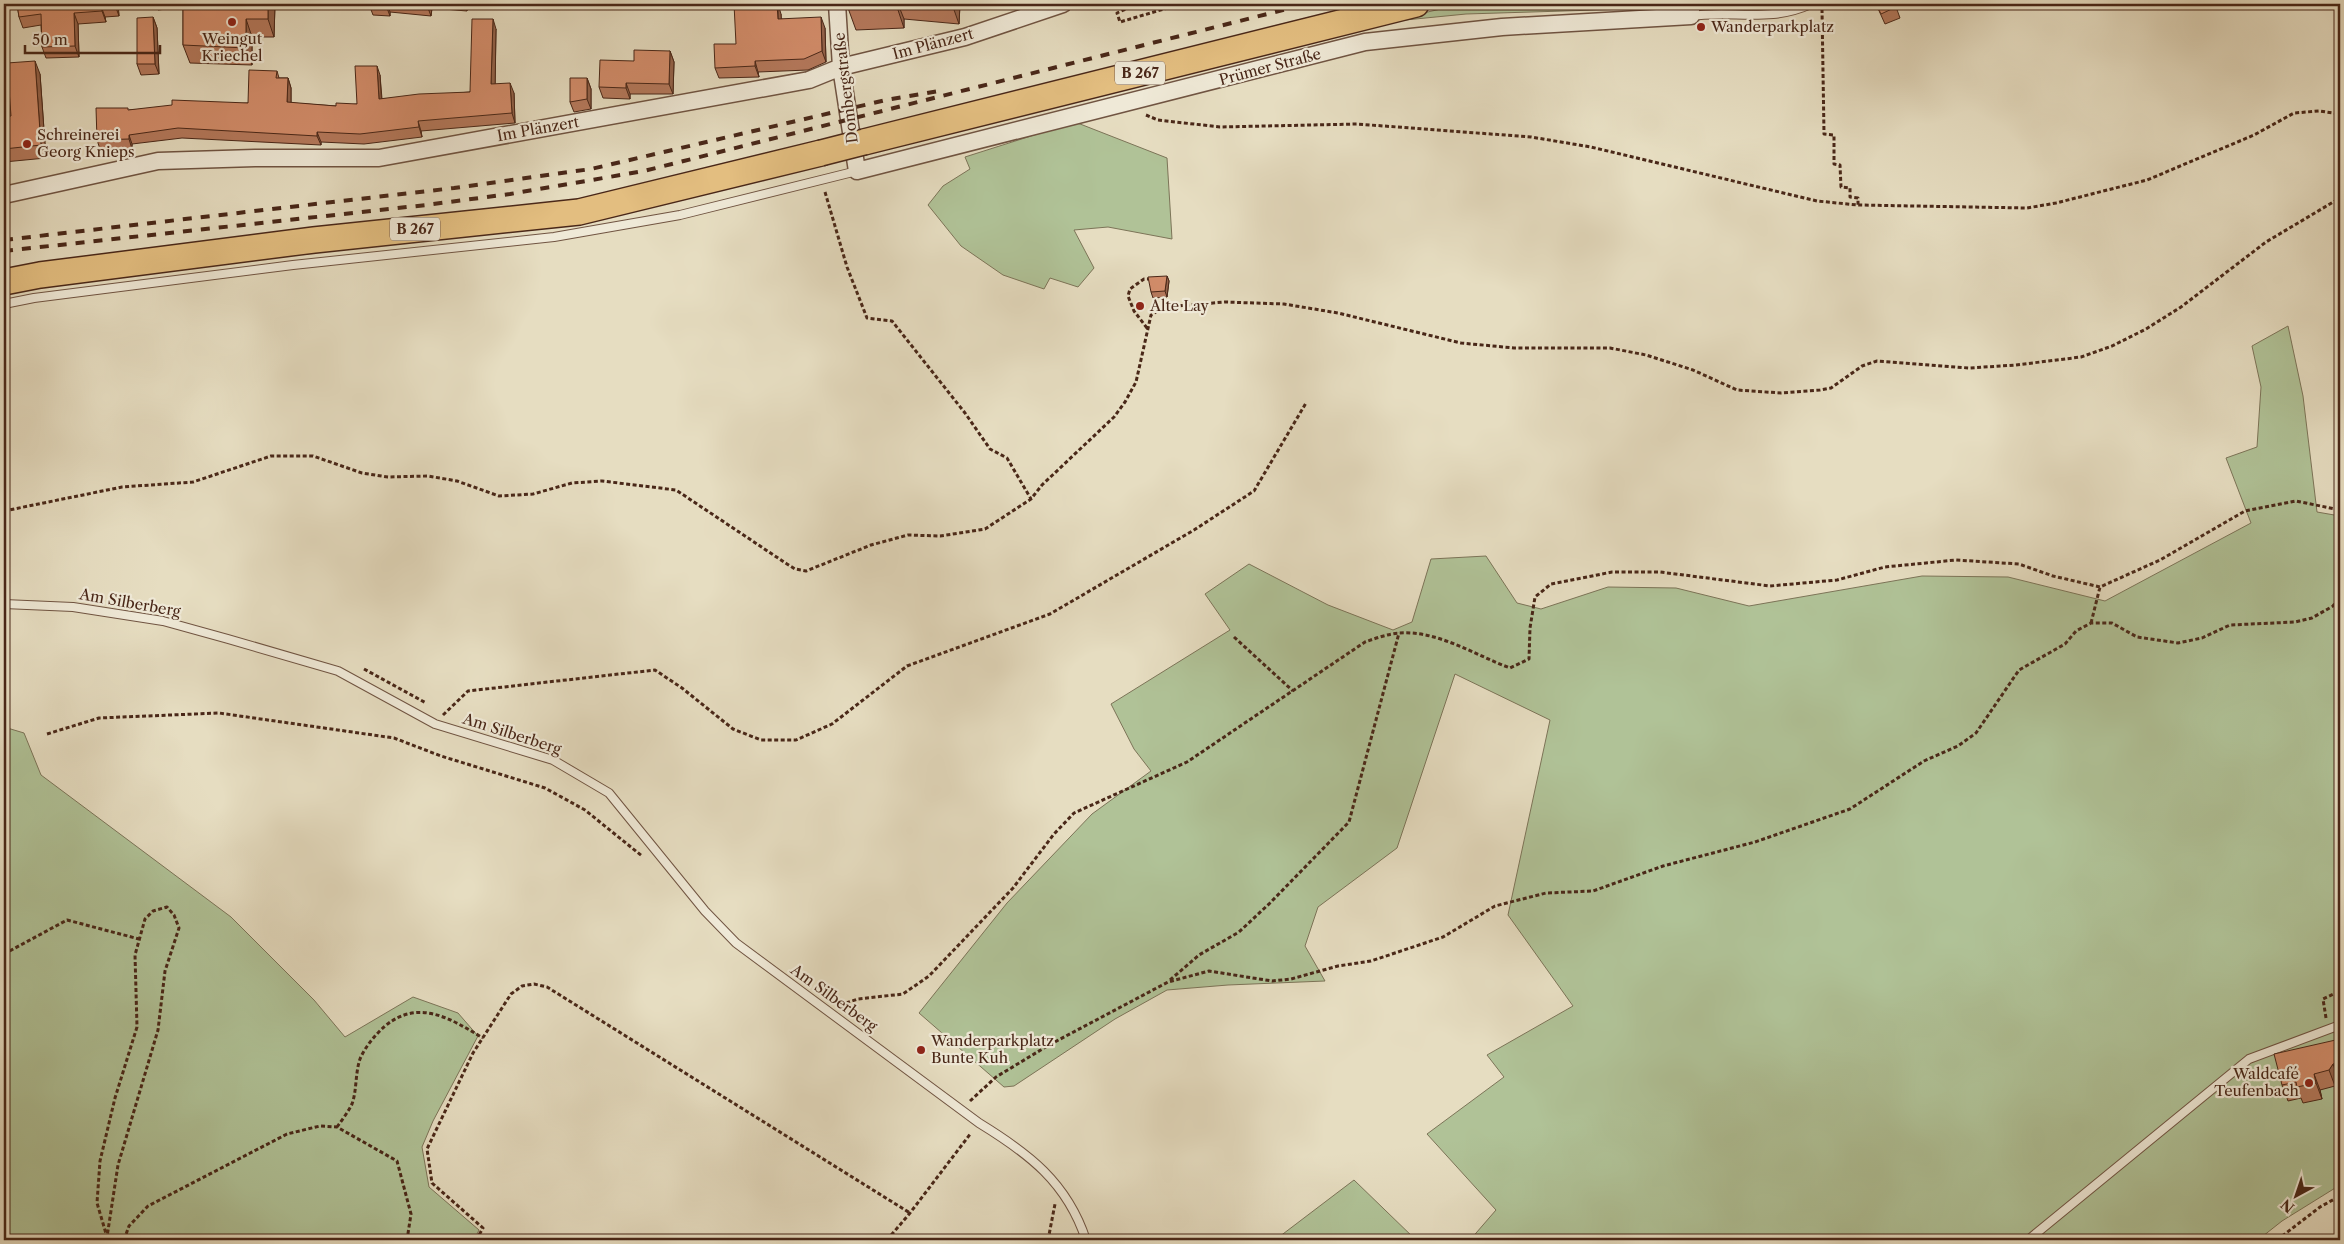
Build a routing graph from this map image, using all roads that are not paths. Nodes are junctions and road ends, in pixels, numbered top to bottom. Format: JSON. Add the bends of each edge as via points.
{"nodes":[{"id":1,"x":837,"y":4,"type":"edge"},
{"id":2,"x":1063,"y":4,"type":"edge"},
{"id":3,"x":1416,"y":4,"type":"edge"},
{"id":4,"x":1811,"y":4,"type":"edge"},
{"id":5,"x":1691,"y":10,"type":"edge"},
{"id":6,"x":841,"y":67,"type":"junction"},
{"id":7,"x":857,"y":171,"type":"junction"},
{"id":8,"x":4,"y":195,"type":"edge"},
{"id":9,"x":4,"y":282,"type":"edge"},
{"id":10,"x":4,"y":304,"type":"edge"},
{"id":11,"x":4,"y":604,"type":"edge"},
{"id":12,"x":2340,"y":1025,"type":"edge"},
{"id":13,"x":1086,"y":1240,"type":"edge"},
{"id":14,"x":2028,"y":1240,"type":"edge"}],
"edges":[{"from":1,"to":6,"type":"street","name":"Dombergstraße"},
{"from":2,"to":6,"type":"street","name":"Im Plänzert","via":[[964,37]]},
{"from":3,"to":9,"type":"main road","number":"B 267","bridge":true,"via":[[579,212],[314,240]]},
{"from":4,"to":5,"type":"lane","name":"Prümer Straße","via":[[1764,16],[1707,14]]},
{"from":5,"to":7,"type":"street","name":"Prümer Straße","via":[[1365,42]]},
{"from":6,"to":7,"type":"street","name":"Dombergstraße"},
{"from":6,"to":8,"type":"street","name":"Im Plänzert","via":[[809,80],[379,158],[158,161]]},
{"from":7,"to":10,"type":"lane","via":[[680,215],[554,238],[293,265]]},
{"from":11,"to":13,"type":"lane","name":"Am Silberberg","via":[[73,607],[163,621],[228,638],[338,671],[435,724],[553,760],[609,793],[705,911],[736,943],[978,1122],[1013,1144],[1063,1190]]},
{"from":12,"to":14,"type":"lane","via":[[2249,1059]]}]}
